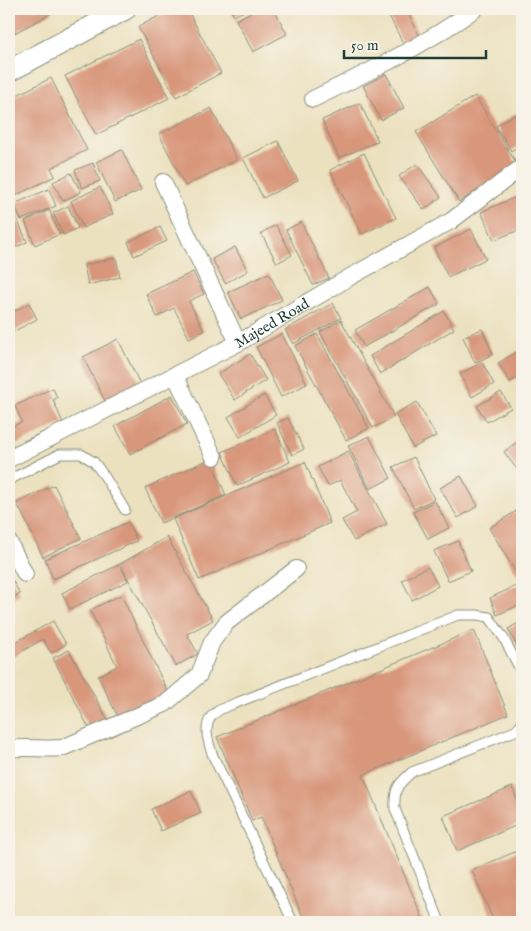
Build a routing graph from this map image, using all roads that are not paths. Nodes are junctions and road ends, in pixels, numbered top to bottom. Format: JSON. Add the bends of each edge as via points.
{"nodes":[{"id":1,"x":125,"y":9,"type":"edge"},
{"id":2,"x":475,"y":9,"type":"edge"},
{"id":3,"x":9,"y":71,"type":"edge"},
{"id":4,"x":314,"y":99,"type":"dead end"},
{"id":5,"x":522,"y":167,"type":"edge"},
{"id":6,"x":164,"y":182,"type":"dead end"},
{"id":7,"x":238,"y":343,"type":"junction"},
{"id":8,"x":175,"y":375,"type":"junction"},
{"id":9,"x":214,"y":457,"type":"dead end"},
{"id":10,"x":9,"y":458,"type":"edge"},
{"id":11,"x":9,"y":480,"type":"edge"},
{"id":12,"x":125,"y":510,"type":"dead end"},
{"id":13,"x":9,"y":542,"type":"edge"},
{"id":14,"x":296,"y":569,"type":"dead end"},
{"id":15,"x":25,"y":574,"type":"dead end"},
{"id":16,"x":522,"y":674,"type":"edge"},
{"id":17,"x":522,"y":724,"type":"edge"},
{"id":18,"x":9,"y":749,"type":"edge"},
{"id":19,"x":293,"y":922,"type":"edge"},
{"id":20,"x":440,"y":922,"type":"edge"}],
"edges":[{"from":1,"to":3,"type":"street"},
{"from":2,"to":4,"type":"street","via":[[445,31]]},
{"from":5,"to":7,"type":"street","name":"Majeed Road","via":[[451,221]]},
{"from":6,"to":7,"type":"street"},
{"from":7,"to":8,"type":"street","name":"Majeed Road"},
{"from":8,"to":9,"type":"street"},
{"from":8,"to":10,"type":"street","name":"Majeed Road"},
{"from":11,"to":12,"type":"lane","via":[[60,454],[81,454],[94,462]]},
{"from":13,"to":15,"type":"street"},
{"from":14,"to":18,"type":"street","via":[[226,623],[212,642],[199,675],[165,704],[62,748]]},
{"from":16,"to":19,"type":"lane","via":[[490,617],[458,615],[221,709],[211,717],[208,739],[213,756]]},
{"from":17,"to":20,"type":"lane","via":[[515,731],[412,772],[400,782],[394,793],[396,809]]}]}
